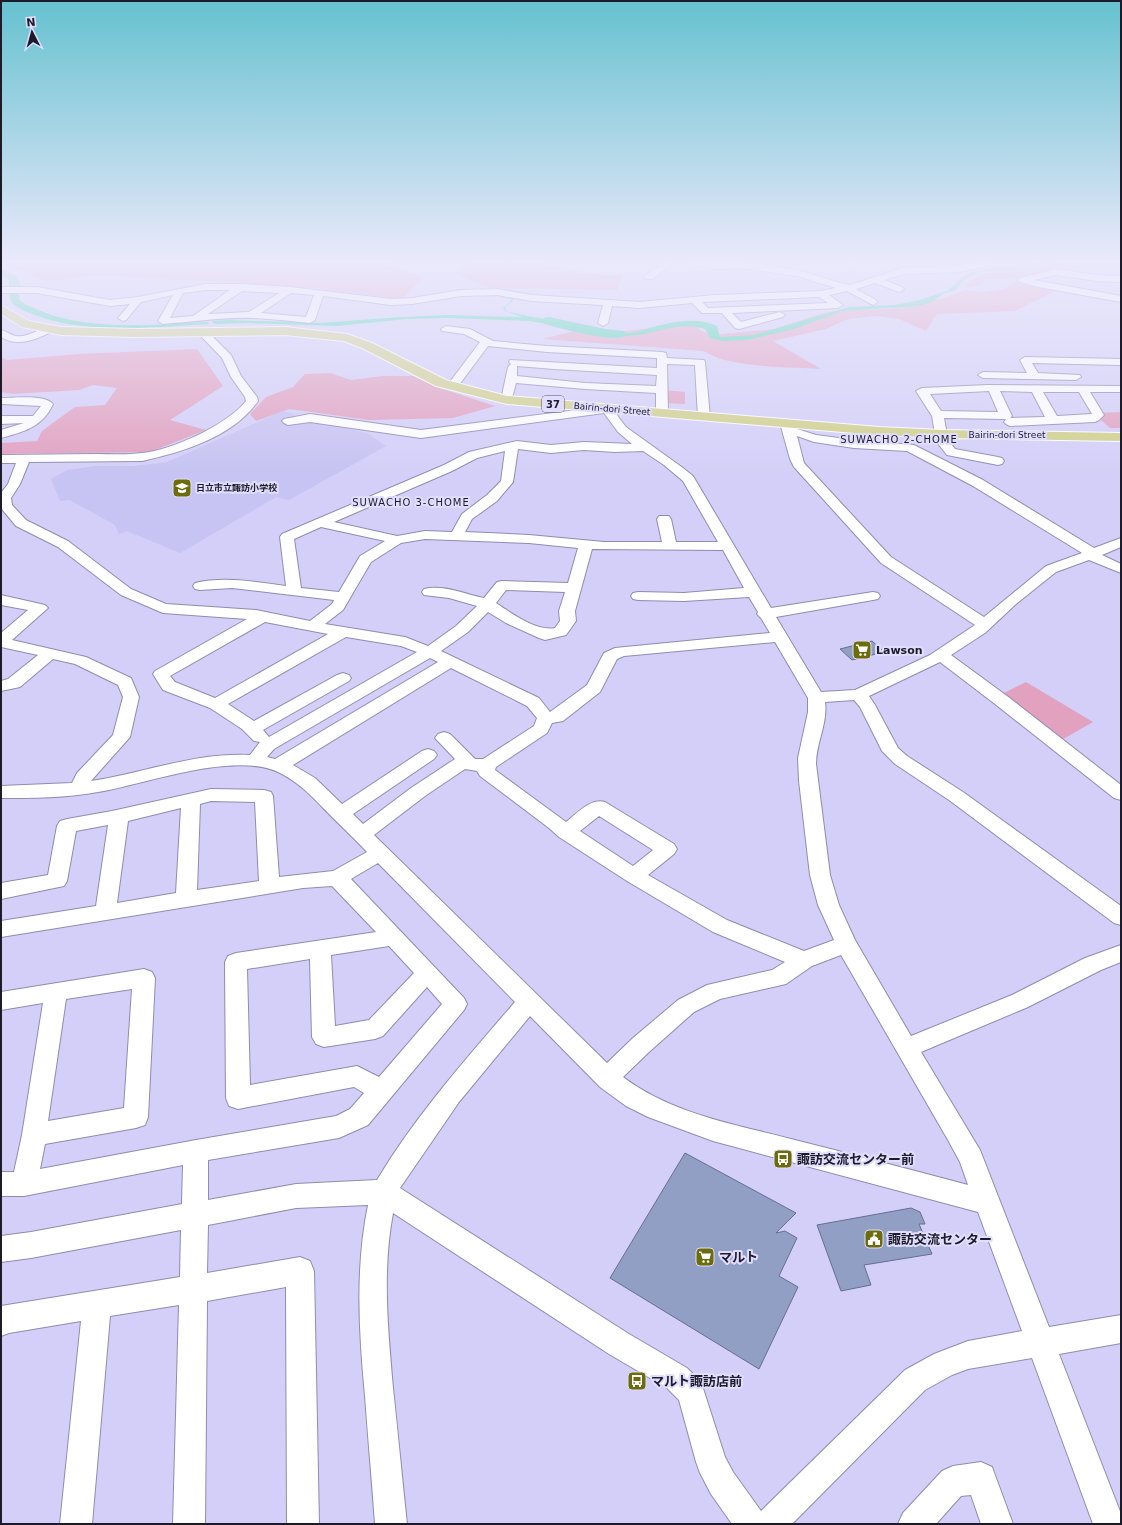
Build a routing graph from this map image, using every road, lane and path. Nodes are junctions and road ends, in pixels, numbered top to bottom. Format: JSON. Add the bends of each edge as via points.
{"nodes":[{"id":1,"x":1,"y":333,"type":"edge"},
{"id":2,"x":40,"y":333,"type":"edge"},
{"id":3,"x":203,"y":333,"type":"edge"},
{"id":4,"x":320,"y":333,"type":"edge"},
{"id":5,"x":470,"y":333,"type":"edge"},
{"id":6,"x":492,"y":344,"type":"junction"},
{"id":7,"x":518,"y":346,"type":"junction"},
{"id":8,"x":588,"y":351,"type":"junction"},
{"id":9,"x":514,"y":362,"type":"junction"},
{"id":10,"x":1121,"y":362,"type":"edge"},
{"id":11,"x":662,"y":366,"type":"junction"},
{"id":12,"x":586,"y":368,"type":"junction"},
{"id":13,"x":983,"y":375,"type":"dead end"},
{"id":14,"x":1034,"y":375,"type":"junction"},
{"id":15,"x":511,"y":379,"type":"junction"},
{"id":16,"x":1083,"y":383,"type":"junction"},
{"id":17,"x":585,"y":386,"type":"junction"},
{"id":18,"x":452,"y":387,"type":"junction"},
{"id":19,"x":993,"y":388,"type":"junction"},
{"id":20,"x":1036,"y":388,"type":"junction"},
{"id":21,"x":1121,"y":389,"type":"edge"},
{"id":22,"x":661,"y":390,"type":"junction"},
{"id":23,"x":953,"y":390,"type":"junction"},
{"id":24,"x":507,"y":400,"type":"junction"},
{"id":25,"x":1,"y":402,"type":"edge"},
{"id":26,"x":582,"y":407,"type":"junction"},
{"id":27,"x":608,"y":409,"type":"junction"},
{"id":28,"x":662,"y":413,"type":"junction"},
{"id":29,"x":937,"y":414,"type":"junction"},
{"id":30,"x":963,"y":415,"type":"junction"},
{"id":31,"x":704,"y":417,"type":"junction"},
{"id":32,"x":39,"y":419,"type":"junction"},
{"id":33,"x":1008,"y":419,"type":"junction"},
{"id":34,"x":1,"y":420,"type":"edge"},
{"id":35,"x":1053,"y":420,"type":"junction"},
{"id":36,"x":288,"y":421,"type":"dead end"},
{"id":37,"x":788,"y":427,"type":"junction"},
{"id":38,"x":1,"y":434,"type":"edge"},
{"id":39,"x":941,"y":434,"type":"junction"},
{"id":40,"x":1016,"y":435,"type":"junction"},
{"id":41,"x":1121,"y":438,"type":"edge"},
{"id":42,"x":517,"y":445,"type":"dead end"},
{"id":43,"x":646,"y":447,"type":"junction"},
{"id":44,"x":24,"y":458,"type":"junction"},
{"id":45,"x":1,"y":459,"type":"edge"},
{"id":46,"x":998,"y":461,"type":"dead end"},
{"id":47,"x":664,"y":519,"type":"dead end"},
{"id":48,"x":320,"y":523,"type":"junction"},
{"id":49,"x":456,"y":536,"type":"junction"},
{"id":50,"x":397,"y":540,"type":"junction"},
{"id":51,"x":1120,"y":543,"type":"edge"},
{"id":52,"x":586,"y":544,"type":"junction"},
{"id":53,"x":670,"y":546,"type":"junction"},
{"id":54,"x":727,"y":546,"type":"junction"},
{"id":55,"x":1092,"y":554,"type":"junction"},
{"id":56,"x":1121,"y":569,"type":"edge"},
{"id":57,"x":200,"y":586,"type":"dead end"},
{"id":58,"x":574,"y":588,"type":"junction"},
{"id":59,"x":294,"y":591,"type":"junction"},
{"id":60,"x":429,"y":592,"type":"dead end"},
{"id":61,"x":753,"y":592,"type":"junction"},
{"id":62,"x":638,"y":596,"type":"dead end"},
{"id":63,"x":873,"y":596,"type":"dead end"},
{"id":64,"x":343,"y":597,"type":"junction"},
{"id":65,"x":1,"y":600,"type":"edge"},
{"id":66,"x":487,"y":604,"type":"junction"},
{"id":67,"x":765,"y":614,"type":"junction"},
{"id":68,"x":262,"y":617,"type":"junction"},
{"id":69,"x":985,"y":624,"type":"junction"},
{"id":70,"x":312,"y":627,"type":"junction"},
{"id":71,"x":344,"y":632,"type":"junction"},
{"id":72,"x":779,"y":637,"type":"junction"},
{"id":73,"x":1,"y":642,"type":"edge"},
{"id":74,"x":430,"y":652,"type":"junction"},
{"id":75,"x":50,"y":653,"type":"junction"},
{"id":76,"x":940,"y":655,"type":"junction"},
{"id":77,"x":450,"y":662,"type":"junction"},
{"id":78,"x":343,"y":678,"type":"dead end"},
{"id":79,"x":1,"y":686,"type":"edge"},
{"id":80,"x":858,"y":695,"type":"junction"},
{"id":81,"x":816,"y":698,"type":"junction"},
{"id":82,"x":216,"y":704,"type":"junction"},
{"id":83,"x":546,"y":718,"type":"junction"},
{"id":84,"x":252,"y":728,"type":"junction"},
{"id":85,"x":444,"y":738,"type":"dead end"},
{"id":86,"x":262,"y":752,"type":"junction"},
{"id":87,"x":428,"y":755,"type":"dead end"},
{"id":88,"x":478,"y":764,"type":"junction"},
{"id":89,"x":279,"y":765,"type":"junction"},
{"id":90,"x":80,"y":788,"type":"junction"},
{"id":91,"x":1,"y":792,"type":"edge"},
{"id":92,"x":1121,"y":794,"type":"edge"},
{"id":93,"x":191,"y":799,"type":"junction"},
{"id":94,"x":340,"y":814,"type":"junction"},
{"id":95,"x":119,"y":816,"type":"junction"},
{"id":96,"x":566,"y":832,"type":"junction"},
{"id":97,"x":361,"y":835,"type":"junction"},
{"id":98,"x":380,"y":853,"type":"junction"},
{"id":99,"x":634,"y":876,"type":"junction"},
{"id":100,"x":337,"y":878,"type":"junction"},
{"id":101,"x":268,"y":887,"type":"junction"},
{"id":102,"x":1,"y":891,"type":"edge"},
{"id":103,"x":186,"y":900,"type":"junction"},
{"id":104,"x":105,"y":913,"type":"junction"},
{"id":105,"x":1121,"y":916,"type":"edge"},
{"id":106,"x":1,"y":929,"type":"edge"},
{"id":107,"x":394,"y":937,"type":"junction"},
{"id":108,"x":846,"y":944,"type":"junction"},
{"id":109,"x":320,"y":949,"type":"junction"},
{"id":110,"x":1121,"y":953,"type":"edge"},
{"id":111,"x":804,"y":960,"type":"junction"},
{"id":112,"x":427,"y":973,"type":"junction"},
{"id":113,"x":56,"y":992,"type":"junction"},
{"id":114,"x":1,"y":1001,"type":"edge"},
{"id":115,"x":528,"y":1001,"type":"junction"},
{"id":116,"x":906,"y":1048,"type":"junction"},
{"id":117,"x":607,"y":1078,"type":"junction"},
{"id":118,"x":381,"y":1091,"type":"junction"},
{"id":119,"x":34,"y":1135,"type":"junction"},
{"id":120,"x":196,"y":1151,"type":"junction"},
{"id":121,"x":12,"y":1184,"type":"edge"},
{"id":122,"x":384,"y":1192,"type":"junction"},
{"id":123,"x":988,"y":1202,"type":"junction"},
{"id":124,"x":196,"y":1214,"type":"junction"},
{"id":125,"x":1,"y":1248,"type":"edge"},
{"id":126,"x":195,"y":1290,"type":"junction"},
{"id":127,"x":97,"y":1304,"type":"junction"},
{"id":128,"x":1,"y":1320,"type":"edge"},
{"id":129,"x":1121,"y":1329,"type":"edge"},
{"id":130,"x":1040,"y":1343,"type":"junction"},
{"id":131,"x":76,"y":1524,"type":"edge"},
{"id":132,"x":189,"y":1524,"type":"edge"},
{"id":133,"x":303,"y":1524,"type":"edge"},
{"id":134,"x":391,"y":1524,"type":"edge"},
{"id":135,"x":751,"y":1524,"type":"edge"},
{"id":136,"x":770,"y":1524,"type":"edge"},
{"id":137,"x":914,"y":1524,"type":"edge"},
{"id":138,"x":997,"y":1524,"type":"edge"},
{"id":139,"x":1109,"y":1524,"type":"edge"}],
"edges":[{"from":1,"to":2,"type":"street","via":[[20,340]]},
{"from":3,"to":44,"type":"street","via":[[227,358],[236,377],[251,397],[249,408],[243,413],[195,441],[161,454],[128,458]]},
{"from":4,"to":18,"type":"main road","name":"Bairin-dori Street","number":"37","via":[[368,346]]},
{"from":5,"to":6,"type":"street"},
{"from":6,"to":7,"type":"street"},
{"from":6,"to":18,"type":"street","via":[[483,345]]},
{"from":7,"to":8,"type":"street"},
{"from":7,"to":9,"type":"street"},
{"from":8,"to":11,"type":"street","via":[[662,356]]},
{"from":8,"to":12,"type":"street"},
{"from":9,"to":12,"type":"street"},
{"from":9,"to":15,"type":"street"},
{"from":10,"to":14,"type":"street","via":[[1025,360]]},
{"from":11,"to":12,"type":"street"},
{"from":11,"to":22,"type":"street"},
{"from":11,"to":31,"type":"street","via":[[700,362]]},
{"from":12,"to":17,"type":"street"},
{"from":13,"to":14,"type":"street"},
{"from":14,"to":16,"type":"street"},
{"from":15,"to":17,"type":"street"},
{"from":15,"to":24,"type":"street"},
{"from":16,"to":20,"type":"street"},
{"from":16,"to":21,"type":"street"},
{"from":16,"to":35,"type":"street","via":[[1098,415],[1095,418]]},
{"from":17,"to":22,"type":"street"},
{"from":17,"to":26,"type":"street"},
{"from":18,"to":24,"type":"main road","name":"Bairin-dori Street","number":"37"},
{"from":19,"to":20,"type":"street"},
{"from":19,"to":23,"type":"street"},
{"from":19,"to":33,"type":"street"},
{"from":20,"to":35,"type":"street"},
{"from":22,"to":28,"type":"street"},
{"from":23,"to":29,"type":"street","via":[[922,391]]},
{"from":23,"to":30,"type":"street"},
{"from":24,"to":26,"type":"main road","name":"Bairin-dori Street","number":"37"},
{"from":25,"to":32,"type":"street","via":[[46,402],[47,406]]},
{"from":26,"to":27,"type":"main road","name":"Bairin-dori Street","number":"37"},
{"from":27,"to":28,"type":"main road","name":"Bairin-dori Street","number":"37"},
{"from":27,"to":36,"type":"street","via":[[422,434],[310,418]]},
{"from":27,"to":43,"type":"street","via":[[612,419]]},
{"from":28,"to":31,"type":"main road","name":"Bairin-dori Street","number":"37"},
{"from":29,"to":30,"type":"street"},
{"from":29,"to":39,"type":"street"},
{"from":30,"to":33,"type":"street"},
{"from":31,"to":37,"type":"main road","name":"Bairin-dori Street","number":"37"},
{"from":32,"to":34,"type":"street"},
{"from":32,"to":38,"type":"street","via":[[28,426]]},
{"from":33,"to":35,"type":"street"},
{"from":33,"to":40,"type":"street"},
{"from":37,"to":39,"type":"main road","name":"Bairin-dori Street","number":"37"},
{"from":37,"to":55,"type":"street","via":[[814,438],[910,448],[978,484]]},
{"from":37,"to":69,"type":"street","via":[[798,464],[886,560]]},
{"from":39,"to":40,"type":"main road","name":"Bairin-dori Street","number":"37"},
{"from":39,"to":46,"type":"street","via":[[951,452]]},
{"from":40,"to":41,"type":"main road","name":"Bairin-dori Street","number":"37"},
{"from":42,"to":43,"type":"street","via":[[551,449],[584,446]]},
{"from":43,"to":54,"type":"street","via":[[688,479]]},
{"from":44,"to":45,"type":"street"},
{"from":44,"to":68,"type":"street","via":[[14,484],[4,498],[6,506],[21,523],[63,544],[126,592],[163,608]]},
{"from":47,"to":53,"type":"street"},
{"from":48,"to":49,"type":"street","via":[[473,455],[512,446],[507,482],[492,498],[467,517]]},
{"from":48,"to":50,"type":"street"},
{"from":48,"to":59,"type":"street","via":[[287,537]]},
{"from":49,"to":50,"type":"street","via":[[425,535]]},
{"from":49,"to":52,"type":"street"},
{"from":50,"to":64,"type":"street","via":[[365,559]]},
{"from":51,"to":55,"type":"street"},
{"from":52,"to":53,"type":"street"},
{"from":52,"to":58,"type":"street"},
{"from":53,"to":54,"type":"street"},
{"from":54,"to":61,"type":"street"},
{"from":55,"to":56,"type":"street"},
{"from":55,"to":69,"type":"street","via":[[1051,569]]},
{"from":57,"to":59,"type":"street","via":[[232,584]]},
{"from":58,"to":66,"type":"street","via":[[502,585]]},
{"from":58,"to":66,"type":"street","via":[[567,611],[568,621],[560,632],[545,635],[511,620]]},
{"from":59,"to":64,"type":"street"},
{"from":60,"to":66,"type":"street","via":[[450,594]]},
{"from":61,"to":62,"type":"street","via":[[684,597]]},
{"from":61,"to":67,"type":"street"},
{"from":63,"to":67,"type":"street"},
{"from":64,"to":70,"type":"street","via":[[338,607]]},
{"from":65,"to":73,"type":"street","via":[[40,608]]},
{"from":66,"to":74,"type":"street","via":[[462,629]]},
{"from":67,"to":72,"type":"street"},
{"from":68,"to":70,"type":"street"},
{"from":68,"to":82,"type":"street","via":[[161,674],[169,686]]},
{"from":69,"to":76,"type":"street"},
{"from":70,"to":71,"type":"street"},
{"from":71,"to":74,"type":"street","via":[[405,642]]},
{"from":71,"to":82,"type":"street"},
{"from":72,"to":81,"type":"street"},
{"from":72,"to":83,"type":"street","via":[[621,651],[610,656],[594,688],[557,717]]},
{"from":73,"to":75,"type":"street"},
{"from":74,"to":77,"type":"street"},
{"from":74,"to":86,"type":"street"},
{"from":75,"to":79,"type":"street","via":[[14,683]]},
{"from":75,"to":90,"type":"street","via":[[80,660],[125,682],[131,697],[121,736],[83,778]]},
{"from":76,"to":80,"type":"street"},
{"from":76,"to":92,"type":"street"},
{"from":77,"to":83,"type":"street","via":[[533,702]]},
{"from":77,"to":89,"type":"street"},
{"from":78,"to":84,"type":"street"},
{"from":80,"to":81,"type":"street"},
{"from":80,"to":105,"type":"street","via":[[867,705],[891,751],[901,760],[956,796]]},
{"from":81,"to":108,"type":"street","via":[[818,705],[807,758],[807,776],[824,891],[830,911]]},
{"from":82,"to":84,"type":"street"},
{"from":83,"to":88,"type":"street","via":[[541,729]]},
{"from":84,"to":86,"type":"street"},
{"from":85,"to":88,"type":"street"},
{"from":86,"to":89,"type":"street"},
{"from":86,"to":90,"type":"street"},
{"from":87,"to":94,"type":"street"},
{"from":88,"to":96,"type":"street"},
{"from":88,"to":97,"type":"street","via":[[462,763]]},
{"from":89,"to":94,"type":"street","via":[[309,782]]},
{"from":90,"to":91,"type":"street"},
{"from":93,"to":95,"type":"street"},
{"from":93,"to":101,"type":"street","via":[[211,795],[264,796]]},
{"from":93,"to":103,"type":"street"},
{"from":94,"to":97,"type":"street"},
{"from":95,"to":102,"type":"street","via":[[67,826],[57,881]]},
{"from":95,"to":104,"type":"street"},
{"from":96,"to":99,"type":"street"},
{"from":96,"to":99,"type":"street","via":[[598,807],[667,849]]},
{"from":97,"to":98,"type":"street"},
{"from":98,"to":100,"type":"street"},
{"from":98,"to":115,"type":"street"},
{"from":99,"to":111,"type":"street","via":[[720,926]]},
{"from":100,"to":101,"type":"street"},
{"from":100,"to":107,"type":"street"},
{"from":101,"to":103,"type":"street"},
{"from":103,"to":104,"type":"street"},
{"from":104,"to":106,"type":"street"},
{"from":107,"to":109,"type":"street"},
{"from":107,"to":112,"type":"street"},
{"from":108,"to":111,"type":"street"},
{"from":108,"to":116,"type":"street"},
{"from":109,"to":112,"type":"street","via":[[324,1037],[375,1029]]},
{"from":109,"to":118,"type":"street","via":[[236,962],[238,1098],[356,1076]]},
{"from":110,"to":116,"type":"street","via":[[1093,964],[1020,1001]]},
{"from":111,"to":117,"type":"street","via":[[778,978],[715,991],[686,1006]]},
{"from":112,"to":118,"type":"street","via":[[456,1004]]},
{"from":113,"to":114,"type":"street"},
{"from":113,"to":119,"type":"street"},
{"from":113,"to":119,"type":"street","via":[[144,978],[136,1117]]},
{"from":115,"to":117,"type":"street"},
{"from":115,"to":122,"type":"street","via":[[446,1102],[398,1168]]},
{"from":116,"to":123,"type":"street","via":[[959,1134]]},
{"from":117,"to":123,"type":"street","via":[[626,1093],[677,1118],[713,1130]]},
{"from":118,"to":120,"type":"street","via":[[359,1117],[339,1127]]},
{"from":119,"to":121,"type":"street"},
{"from":120,"to":121,"type":"street"},
{"from":120,"to":124,"type":"street"},
{"from":122,"to":124,"type":"street","via":[[296,1196]]},
{"from":122,"to":134,"type":"street","via":[[372,1266],[377,1369]]},
{"from":122,"to":135,"type":"street","via":[[613,1340],[677,1378],[691,1392],[711,1462],[718,1476]]},
{"from":123,"to":130,"type":"street"},
{"from":124,"to":125,"type":"street","via":[[31,1245]]},
{"from":124,"to":126,"type":"street"},
{"from":126,"to":127,"type":"street"},
{"from":126,"to":132,"type":"street"},
{"from":126,"to":133,"type":"street","via":[[300,1271]]},
{"from":127,"to":128,"type":"street"},
{"from":127,"to":131,"type":"street"},
{"from":129,"to":130,"type":"street"},
{"from":130,"to":136,"type":"street","via":[[968,1355],[944,1364],[915,1380]]},
{"from":130,"to":139,"type":"street"},
{"from":137,"to":138,"type":"street","via":[[952,1482],[982,1478]]}]}
